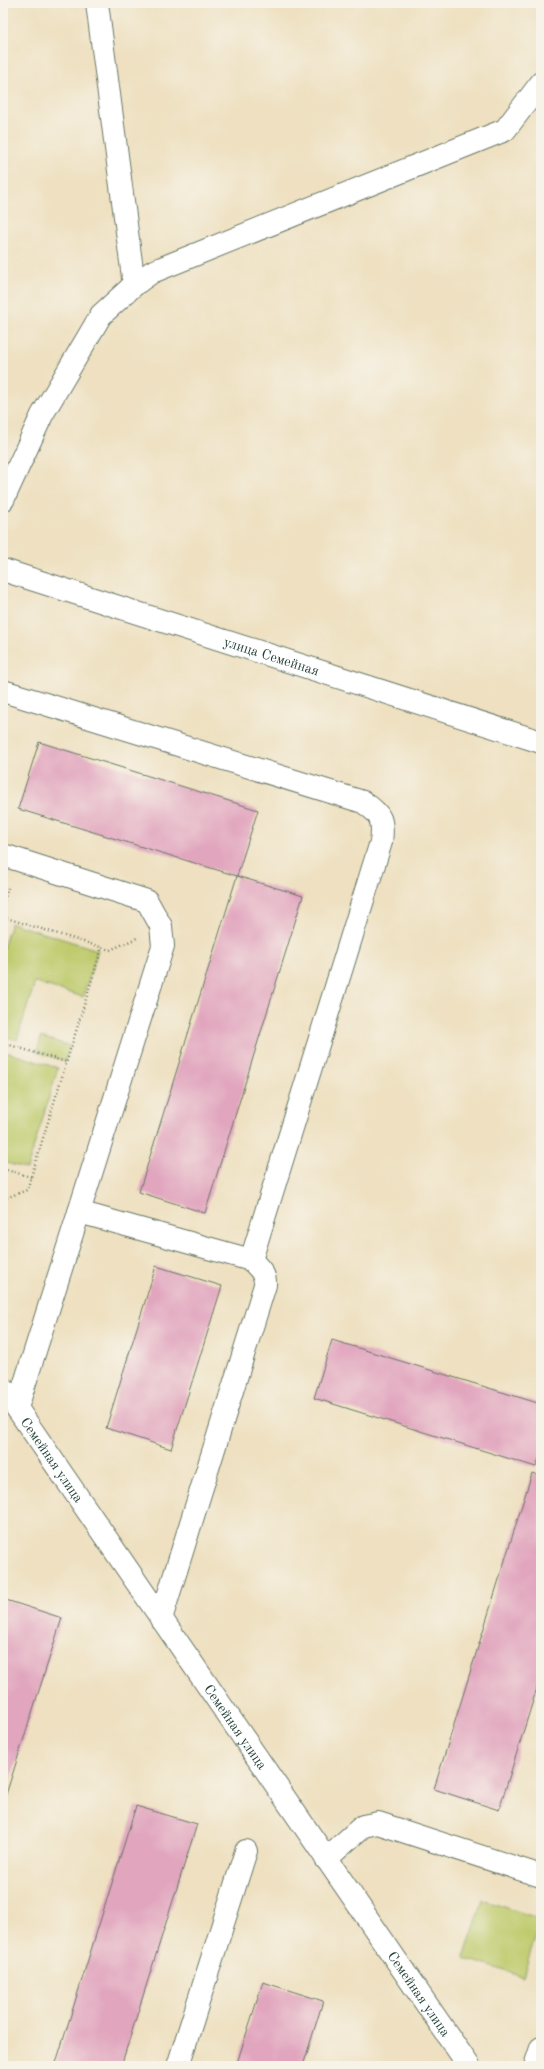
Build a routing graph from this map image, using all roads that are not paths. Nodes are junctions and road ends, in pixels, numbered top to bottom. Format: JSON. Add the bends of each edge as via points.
{"nodes":[{"id":1,"x":97,"y":3,"type":"edge"},
{"id":2,"x":541,"y":83,"type":"edge"},
{"id":3,"x":134,"y":285,"type":"junction"},
{"id":4,"x":3,"y":500,"type":"edge"},
{"id":5,"x":3,"y":570,"type":"edge"},
{"id":6,"x":3,"y":691,"type":"edge"},
{"id":7,"x":541,"y":742,"type":"edge"},
{"id":8,"x":3,"y":855,"type":"edge"},
{"id":9,"x":79,"y":1212,"type":"junction"},
{"id":10,"x":251,"y":1260,"type":"junction"},
{"id":11,"x":3,"y":1388,"type":"edge"},
{"id":12,"x":17,"y":1408,"type":"junction"},
{"id":13,"x":161,"y":1619,"type":"junction"},
{"id":14,"x":246,"y":1851,"type":"dead end"},
{"id":15,"x":326,"y":1859,"type":"junction"},
{"id":16,"x":541,"y":1876,"type":"edge"},
{"id":17,"x":541,"y":2048,"type":"edge"},
{"id":18,"x":178,"y":2066,"type":"edge"},
{"id":19,"x":469,"y":2066,"type":"edge"},
{"id":20,"x":535,"y":2066,"type":"edge"}],
"edges":[{"from":1,"to":3,"type":"street"},
{"from":2,"to":3,"type":"street","via":[[505,130],[152,272]]},
{"from":3,"to":4,"type":"street","via":[[101,316],[42,415]]},
{"from":5,"to":7,"type":"street","name":"улица Семейная"},
{"from":6,"to":10,"type":"street","via":[[363,802],[377,811],[383,826],[382,842]]},
{"from":8,"to":9,"type":"street","via":[[147,900],[161,926],[163,946]]},
{"from":9,"to":10,"type":"street"},
{"from":9,"to":12,"type":"street"},
{"from":10,"to":13,"type":"street","via":[[266,1278],[265,1285]]},
{"from":11,"to":12,"type":"street","name":"Семейная улица"},
{"from":12,"to":13,"type":"street","name":"Семейная улица"},
{"from":13,"to":15,"type":"street","name":"Семейная улица"},
{"from":14,"to":18,"type":"street"},
{"from":15,"to":16,"type":"street","via":[[363,1826],[378,1823]]},
{"from":15,"to":19,"type":"street","name":"Семейная улица"},
{"from":17,"to":20,"type":"street"}]}
